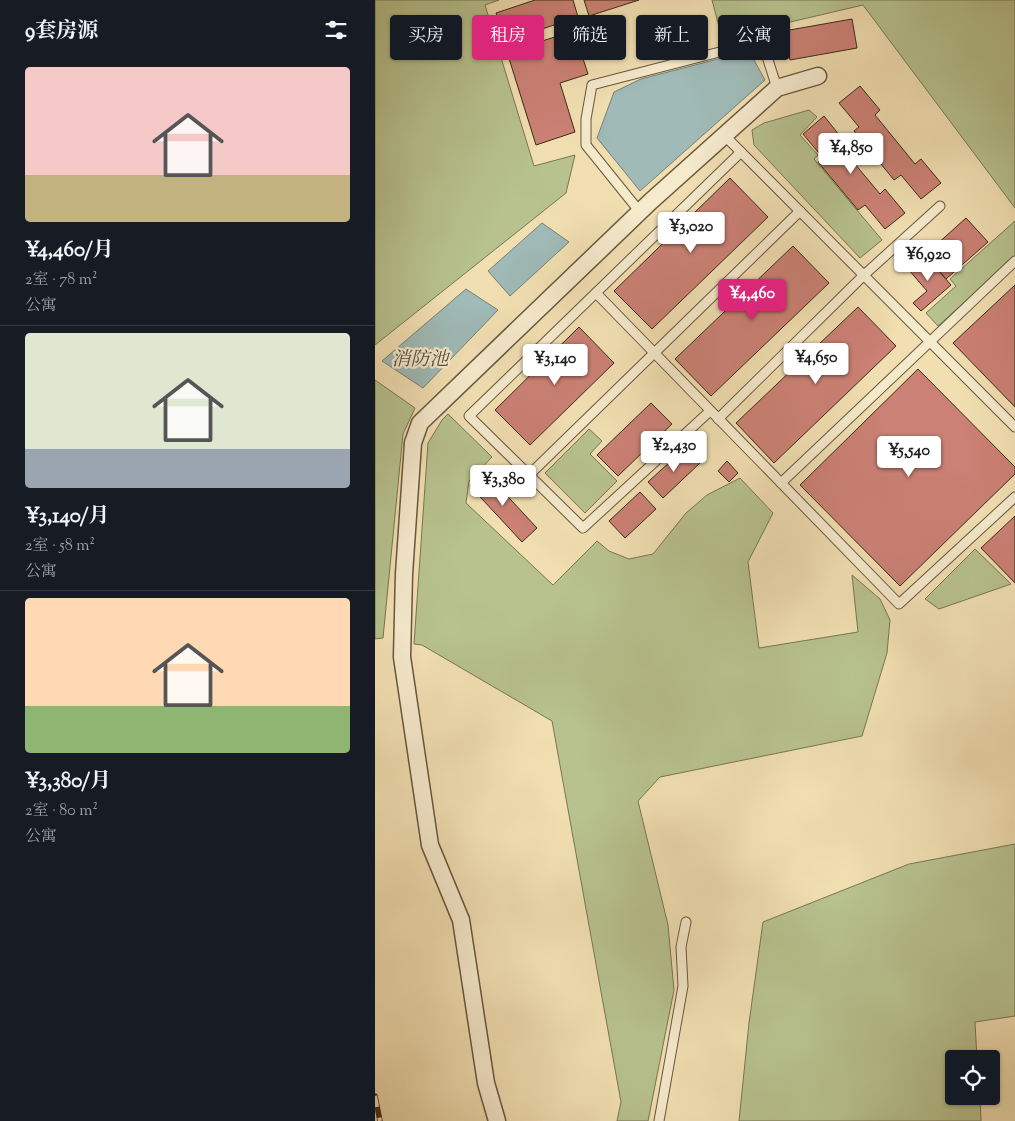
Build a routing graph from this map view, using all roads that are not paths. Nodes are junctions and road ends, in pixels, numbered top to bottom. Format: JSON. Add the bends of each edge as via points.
{"nodes":[{"id":1,"x":818,"y":76,"type":"dead end"},
{"id":2,"x":777,"y":88,"type":"junction"},
{"id":3,"x":724,"y":135,"type":"junction"},
{"id":4,"x":741,"y":152,"type":"junction"},
{"id":5,"x":940,"y":206,"type":"dead end"},
{"id":6,"x":799,"y":211,"type":"junction"},
{"id":7,"x":640,"y":212,"type":"junction"},
{"id":8,"x":1015,"y":261,"type":"edge"},
{"id":9,"x":864,"y":275,"type":"junction"},
{"id":10,"x":596,"y":293,"type":"junction"},
{"id":11,"x":929,"y":341,"type":"junction"},
{"id":12,"x":653,"y":352,"type":"junction"},
{"id":13,"x":710,"y":411,"type":"junction"},
{"id":14,"x":718,"y":419,"type":"junction"},
{"id":15,"x":1015,"y":427,"type":"edge"},
{"id":16,"x":529,"y":475,"type":"junction"},
{"id":17,"x":781,"y":483,"type":"junction"},
{"id":18,"x":1015,"y":497,"type":"edge"},
{"id":19,"x":686,"y":922,"type":"dead end"},
{"id":20,"x":497,"y":1121,"type":"edge"},
{"id":21,"x":659,"y":1121,"type":"edge"}],
"edges":[{"from":1,"to":2,"type":"street"},
{"from":2,"to":3,"type":"street"},
{"from":2,"to":7,"type":"lane","via":[[762,41],[592,84],[586,119],[587,145]]},
{"from":3,"to":4,"type":"lane"},
{"from":3,"to":7,"type":"street"},
{"from":4,"to":6,"type":"lane"},
{"from":4,"to":10,"type":"lane"},
{"from":5,"to":9,"type":"lane"},
{"from":6,"to":9,"type":"lane"},
{"from":6,"to":12,"type":"lane"},
{"from":7,"to":20,"type":"street","via":[[420,423],[413,443],[402,657],[430,845],[461,920],[486,1083]]},
{"from":8,"to":11,"type":"lane"},
{"from":9,"to":11,"type":"lane"},
{"from":9,"to":14,"type":"lane"},
{"from":10,"to":12,"type":"lane"},
{"from":10,"to":16,"type":"lane","via":[[469,416]]},
{"from":11,"to":15,"type":"lane"},
{"from":11,"to":17,"type":"lane"},
{"from":12,"to":13,"type":"lane"},
{"from":12,"to":16,"type":"lane"},
{"from":13,"to":14,"type":"lane"},
{"from":13,"to":16,"type":"lane","via":[[583,528]]},
{"from":14,"to":17,"type":"lane"},
{"from":17,"to":18,"type":"lane","via":[[899,604]]},
{"from":19,"to":21,"type":"lane","via":[[681,947],[683,986]]}]}
